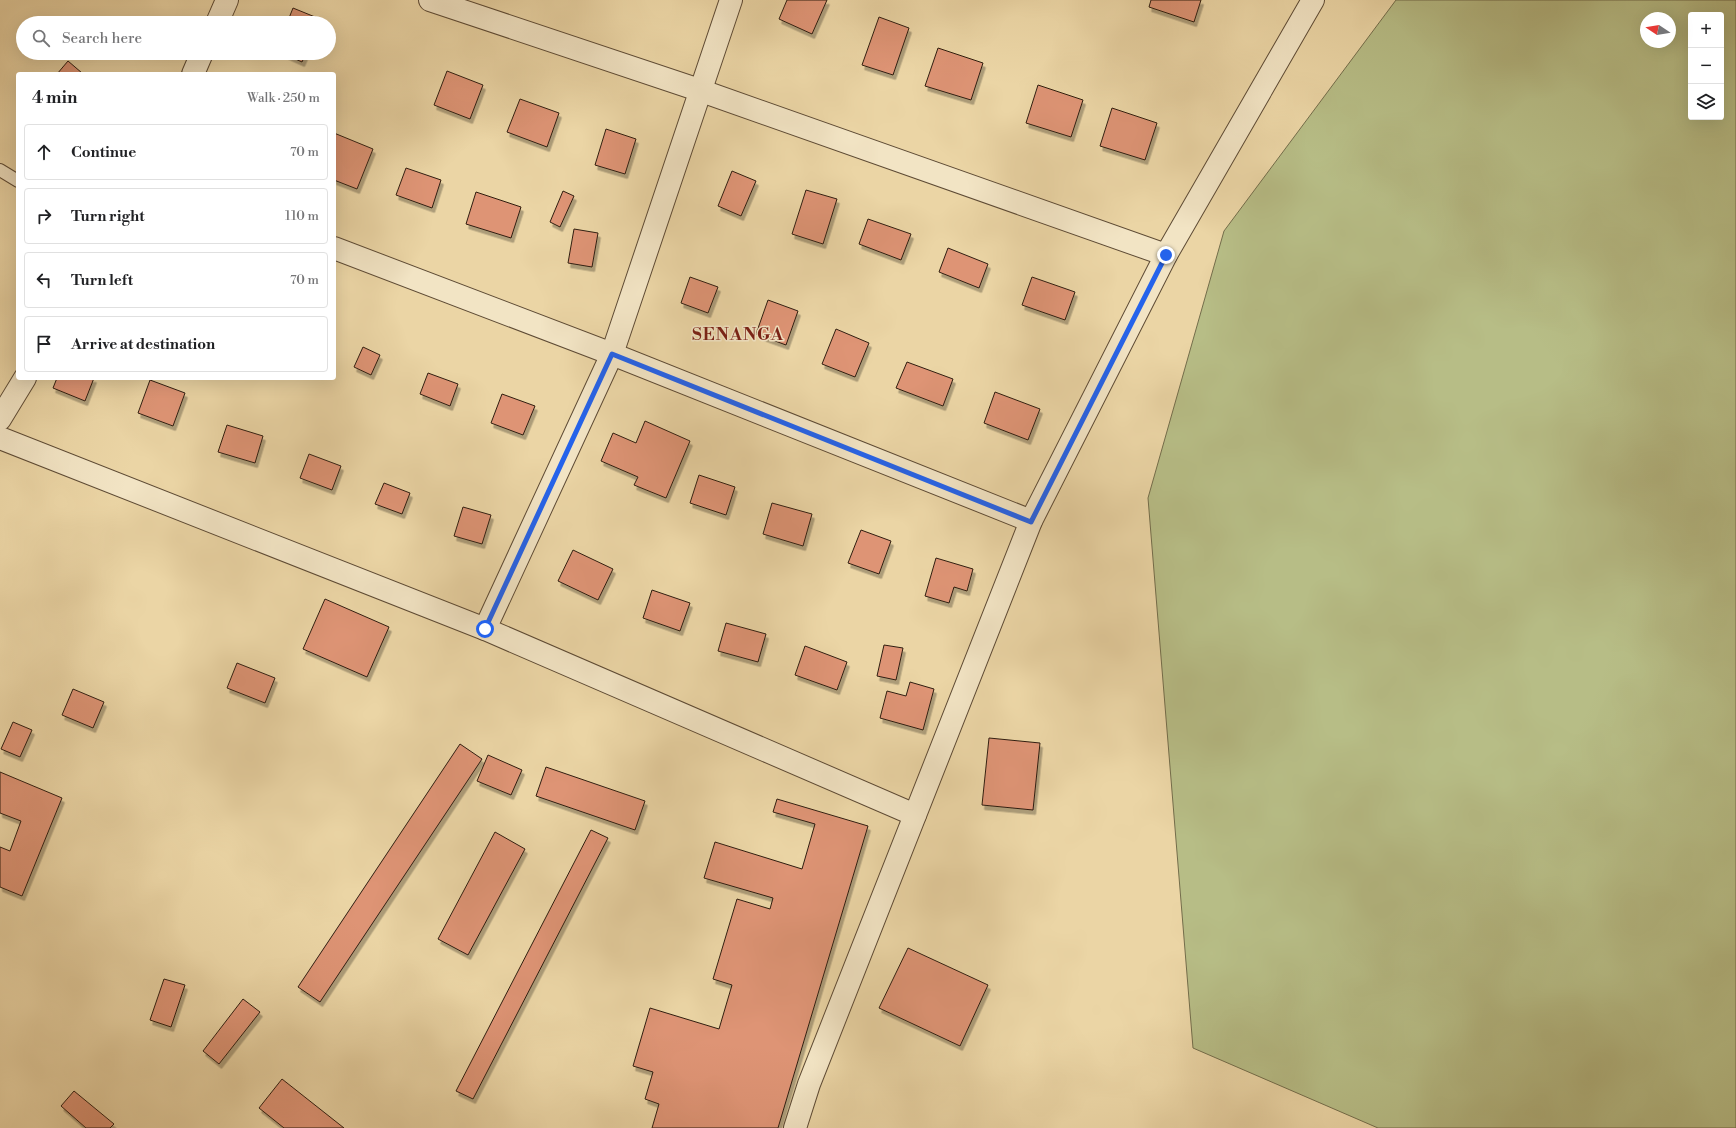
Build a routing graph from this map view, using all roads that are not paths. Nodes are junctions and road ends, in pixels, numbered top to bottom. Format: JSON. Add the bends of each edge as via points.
{"nodes":[{"id":1,"x":227,"y":0,"type":"edge"},
{"id":2,"x":430,"y":0,"type":"edge"},
{"id":3,"x":730,"y":0,"type":"edge"},
{"id":4,"x":1313,"y":0,"type":"edge"},
{"id":5,"x":219,"y":16,"type":"edge"},
{"id":6,"x":199,"y":60,"type":"edge"},
{"id":7,"x":193,"y":72,"type":"edge"},
{"id":8,"x":699,"y":90,"type":"junction"},
{"id":9,"x":0,"y":170,"type":"edge"},
{"id":10,"x":16,"y":180,"type":"edge"},
{"id":11,"x":336,"y":249,"type":"edge"},
{"id":12,"x":1166,"y":255,"type":"junction"},
{"id":13,"x":612,"y":354,"type":"junction"},
{"id":14,"x":24,"y":380,"type":"edge"},
{"id":15,"x":0,"y":419,"type":"edge"},
{"id":16,"x":0,"y":438,"type":"edge"},
{"id":17,"x":1031,"y":522,"type":"junction"},
{"id":18,"x":485,"y":629,"type":"junction"},
{"id":19,"x":915,"y":815,"type":"junction"},
{"id":20,"x":795,"y":1128,"type":"edge"}],
"edges":[{"from":1,"to":5,"type":"street"},
{"from":2,"to":8,"type":"street"},
{"from":3,"to":8,"type":"street"},
{"from":4,"to":12,"type":"street"},
{"from":6,"to":7,"type":"street"},
{"from":8,"to":12,"type":"street"},
{"from":8,"to":13,"type":"street"},
{"from":9,"to":10,"type":"lane"},
{"from":11,"to":13,"type":"street"},
{"from":12,"to":17,"type":"street"},
{"from":13,"to":17,"type":"street"},
{"from":13,"to":18,"type":"street"},
{"from":14,"to":15,"type":"street"},
{"from":16,"to":18,"type":"street"},
{"from":17,"to":19,"type":"street"},
{"from":18,"to":19,"type":"street"},
{"from":19,"to":20,"type":"street","via":[[809,1084]]}]}
